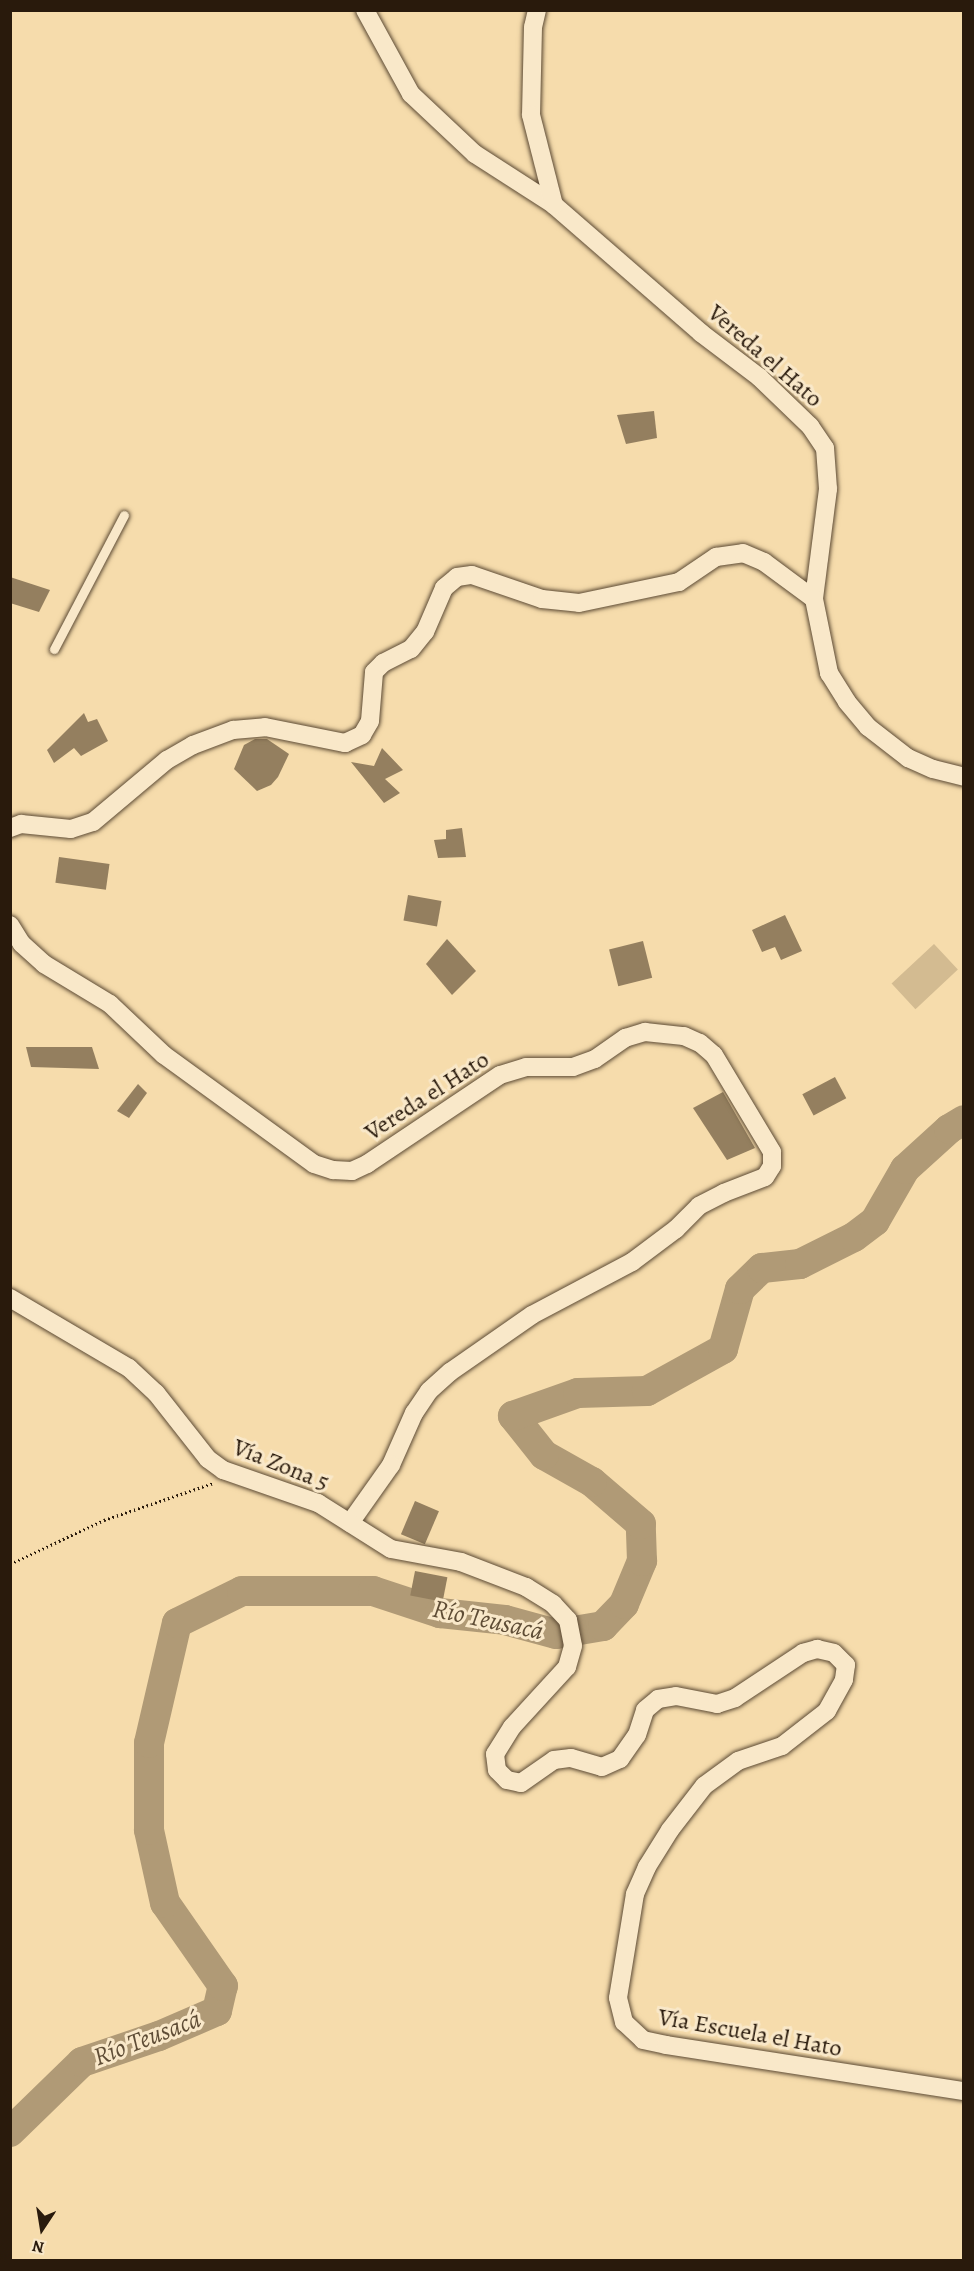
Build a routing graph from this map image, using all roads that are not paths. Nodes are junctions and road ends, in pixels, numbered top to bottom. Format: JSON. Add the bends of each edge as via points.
{"nodes":[{"id":1,"x":365,"y":10,"type":"edge"},
{"id":2,"x":537,"y":10,"type":"edge"},
{"id":3,"x":554,"y":205,"type":"junction"},
{"id":4,"x":124,"y":515,"type":"dead end"},
{"id":5,"x":814,"y":599,"type":"junction"},
{"id":6,"x":54,"y":650,"type":"dead end"},
{"id":7,"x":963,"y":777,"type":"edge"},
{"id":8,"x":10,"y":828,"type":"edge"},
{"id":9,"x":10,"y":925,"type":"edge"},
{"id":10,"x":10,"y":1298,"type":"edge"},
{"id":11,"x":350,"y":1523,"type":"junction"},
{"id":12,"x":573,"y":1646,"type":"joint"},
{"id":13,"x":963,"y":2091,"type":"edge"}],
"edges":[{"from":1,"to":3,"type":"street","name":"Vereda el Hato","via":[[411,94],[475,154]]},
{"from":2,"to":3,"type":"street","via":[[533,27],[531,115]]},
{"from":3,"to":5,"type":"street","name":"Vereda el Hato","via":[[701,333],[759,377],[810,426],[825,448],[828,489]]},
{"from":4,"to":6,"type":"lane"},
{"from":5,"to":7,"type":"street","name":"Vereda el Hato","via":[[829,673],[868,727],[908,758]]},
{"from":5,"to":8,"type":"street","via":[[764,562],[743,553],[716,557],[679,582],[579,603],[542,599],[472,575],[458,577],[444,588],[425,632],[411,649],[374,672],[370,721],[362,735],[345,743],[265,727],[233,730],[167,760],[93,822],[71,829],[21,824]]},
{"from":9,"to":11,"type":"street","name":"Vereda el Hato","via":[[22,944],[44,964],[110,1004],[164,1055],[314,1164],[333,1170],[352,1171],[367,1164],[500,1075],[526,1067],[573,1067],[645,1032],[684,1036],[714,1055],[772,1152],[772,1166],[765,1177],[699,1206],[632,1262],[532,1315],[450,1372],[429,1391],[414,1413],[391,1465]]},
{"from":10,"to":11,"type":"street","name":"Vía Zona 5","via":[[129,1368],[156,1393],[208,1459],[224,1470],[293,1492]]},
{"from":11,"to":12,"type":"street","name":"Vía Zona 5","via":[[391,1549],[461,1562],[526,1587],[553,1604],[568,1620]]},
{"from":12,"to":13,"type":"street","name":"Vía Escuela el Hato","via":[[567,1667],[512,1727],[495,1754],[497,1770],[507,1780],[521,1783],[554,1760],[571,1758],[602,1767],[620,1759],[637,1735],[645,1710],[658,1699],[676,1696],[717,1704],[735,1698],[803,1653],[817,1649],[834,1653],[846,1665],[844,1680],[827,1711],[782,1746],[738,1761],[704,1786],[670,1830],[636,1894],[618,1998],[624,2022],[643,2040],[666,2045]]}]}
